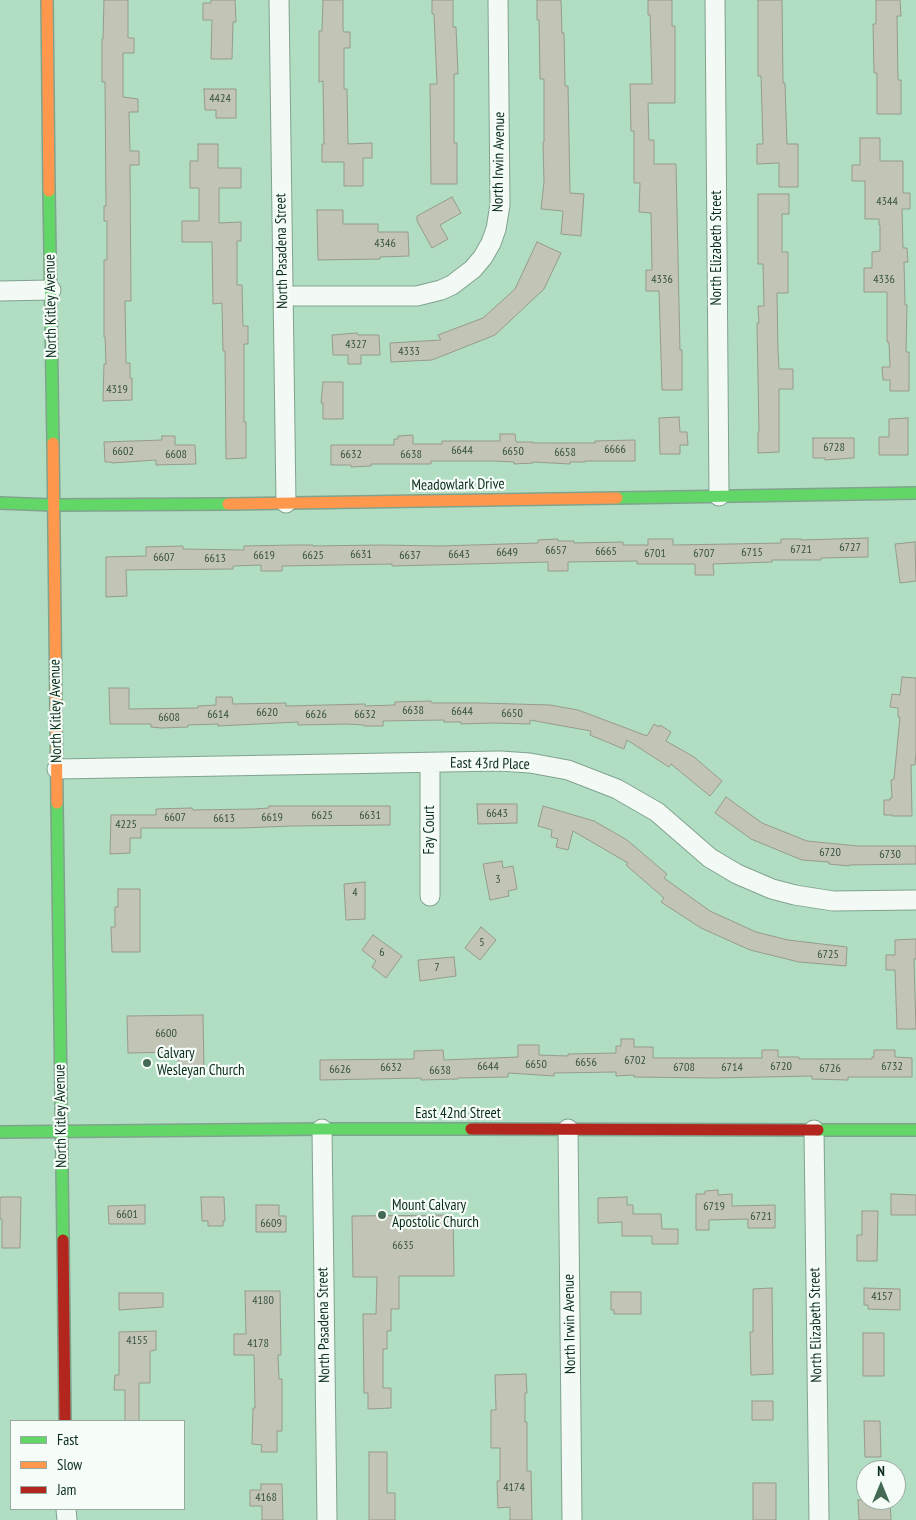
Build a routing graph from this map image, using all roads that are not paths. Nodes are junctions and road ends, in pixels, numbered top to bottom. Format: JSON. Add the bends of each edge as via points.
{"nodes":[{"id":1,"x":47,"y":0,"type":"edge"},
{"id":2,"x":279,"y":0,"type":"edge"},
{"id":3,"x":498,"y":0,"type":"edge"},
{"id":4,"x":715,"y":0,"type":"edge"},
{"id":5,"x":51,"y":290,"type":"junction"},
{"id":6,"x":0,"y":291,"type":"edge"},
{"id":7,"x":283,"y":296,"type":"junction"},
{"id":8,"x":916,"y":493,"type":"edge"},
{"id":9,"x":719,"y":496,"type":"junction"},
{"id":10,"x":0,"y":503,"type":"edge"},
{"id":11,"x":286,"y":503,"type":"junction"},
{"id":12,"x":53,"y":505,"type":"junction"},
{"id":13,"x":430,"y":763,"type":"junction"},
{"id":14,"x":57,"y":769,"type":"junction"},
{"id":15,"x":430,"y":896,"type":"dead end"},
{"id":16,"x":916,"y":900,"type":"edge"},
{"id":17,"x":322,"y":1129,"type":"junction"},
{"id":18,"x":568,"y":1129,"type":"junction"},
{"id":19,"x":814,"y":1130,"type":"junction"},
{"id":20,"x":916,"y":1130,"type":"edge"},
{"id":21,"x":0,"y":1132,"type":"edge"},
{"id":22,"x":62,"y":1132,"type":"junction"},
{"id":23,"x":65,"y":1420,"type":"edge"},
{"id":24,"x":327,"y":1520,"type":"edge"},
{"id":25,"x":572,"y":1520,"type":"edge"},
{"id":26,"x":818,"y":1520,"type":"edge"}],
"edges":[{"from":1,"to":5,"type":"street","name":"North Kitley Avenue"},
{"from":2,"to":7,"type":"street","name":"North Pasadena Street"},
{"from":3,"to":7,"type":"street","name":"North Irwin Avenue","via":[[500,205],[496,229],[483,257],[452,285],[417,296]]},
{"from":4,"to":9,"type":"street","name":"North Elizabeth Street"},
{"from":5,"to":6,"type":"street"},
{"from":5,"to":12,"type":"street","name":"North Kitley Avenue"},
{"from":7,"to":11,"type":"street","name":"North Pasadena Street"},
{"from":8,"to":9,"type":"street","name":"Meadowlark Drive"},
{"from":9,"to":11,"type":"street","name":"Meadowlark Drive"},
{"from":10,"to":12,"type":"street","name":"Meadowlark Drive"},
{"from":11,"to":12,"type":"street","name":"Meadowlark Drive"},
{"from":12,"to":14,"type":"street","name":"North Kitley Avenue"},
{"from":13,"to":14,"type":"street","name":"East 43rd Place"},
{"from":13,"to":15,"type":"street","name":"Fay Court"},
{"from":13,"to":16,"type":"street","name":"East 43rd Place","via":[[515,762],[568,770],[604,782],[644,804],[710,858],[736,874],[772,889],[833,901]]},
{"from":14,"to":22,"type":"street","name":"North Kitley Avenue"},
{"from":17,"to":18,"type":"street","name":"East 42nd Street"},
{"from":17,"to":22,"type":"street","name":"East 42nd Street"},
{"from":17,"to":24,"type":"street","name":"North Pasadena Street"},
{"from":18,"to":19,"type":"street","name":"East 42nd Street"},
{"from":18,"to":25,"type":"street","name":"North Irwin Avenue"},
{"from":19,"to":20,"type":"street","name":"East 42nd Street"},
{"from":19,"to":26,"type":"street","name":"North Elizabeth Street"},
{"from":21,"to":22,"type":"street","name":"East 42nd Street"},
{"from":22,"to":23,"type":"street","name":"North Kitley Avenue"}]}
